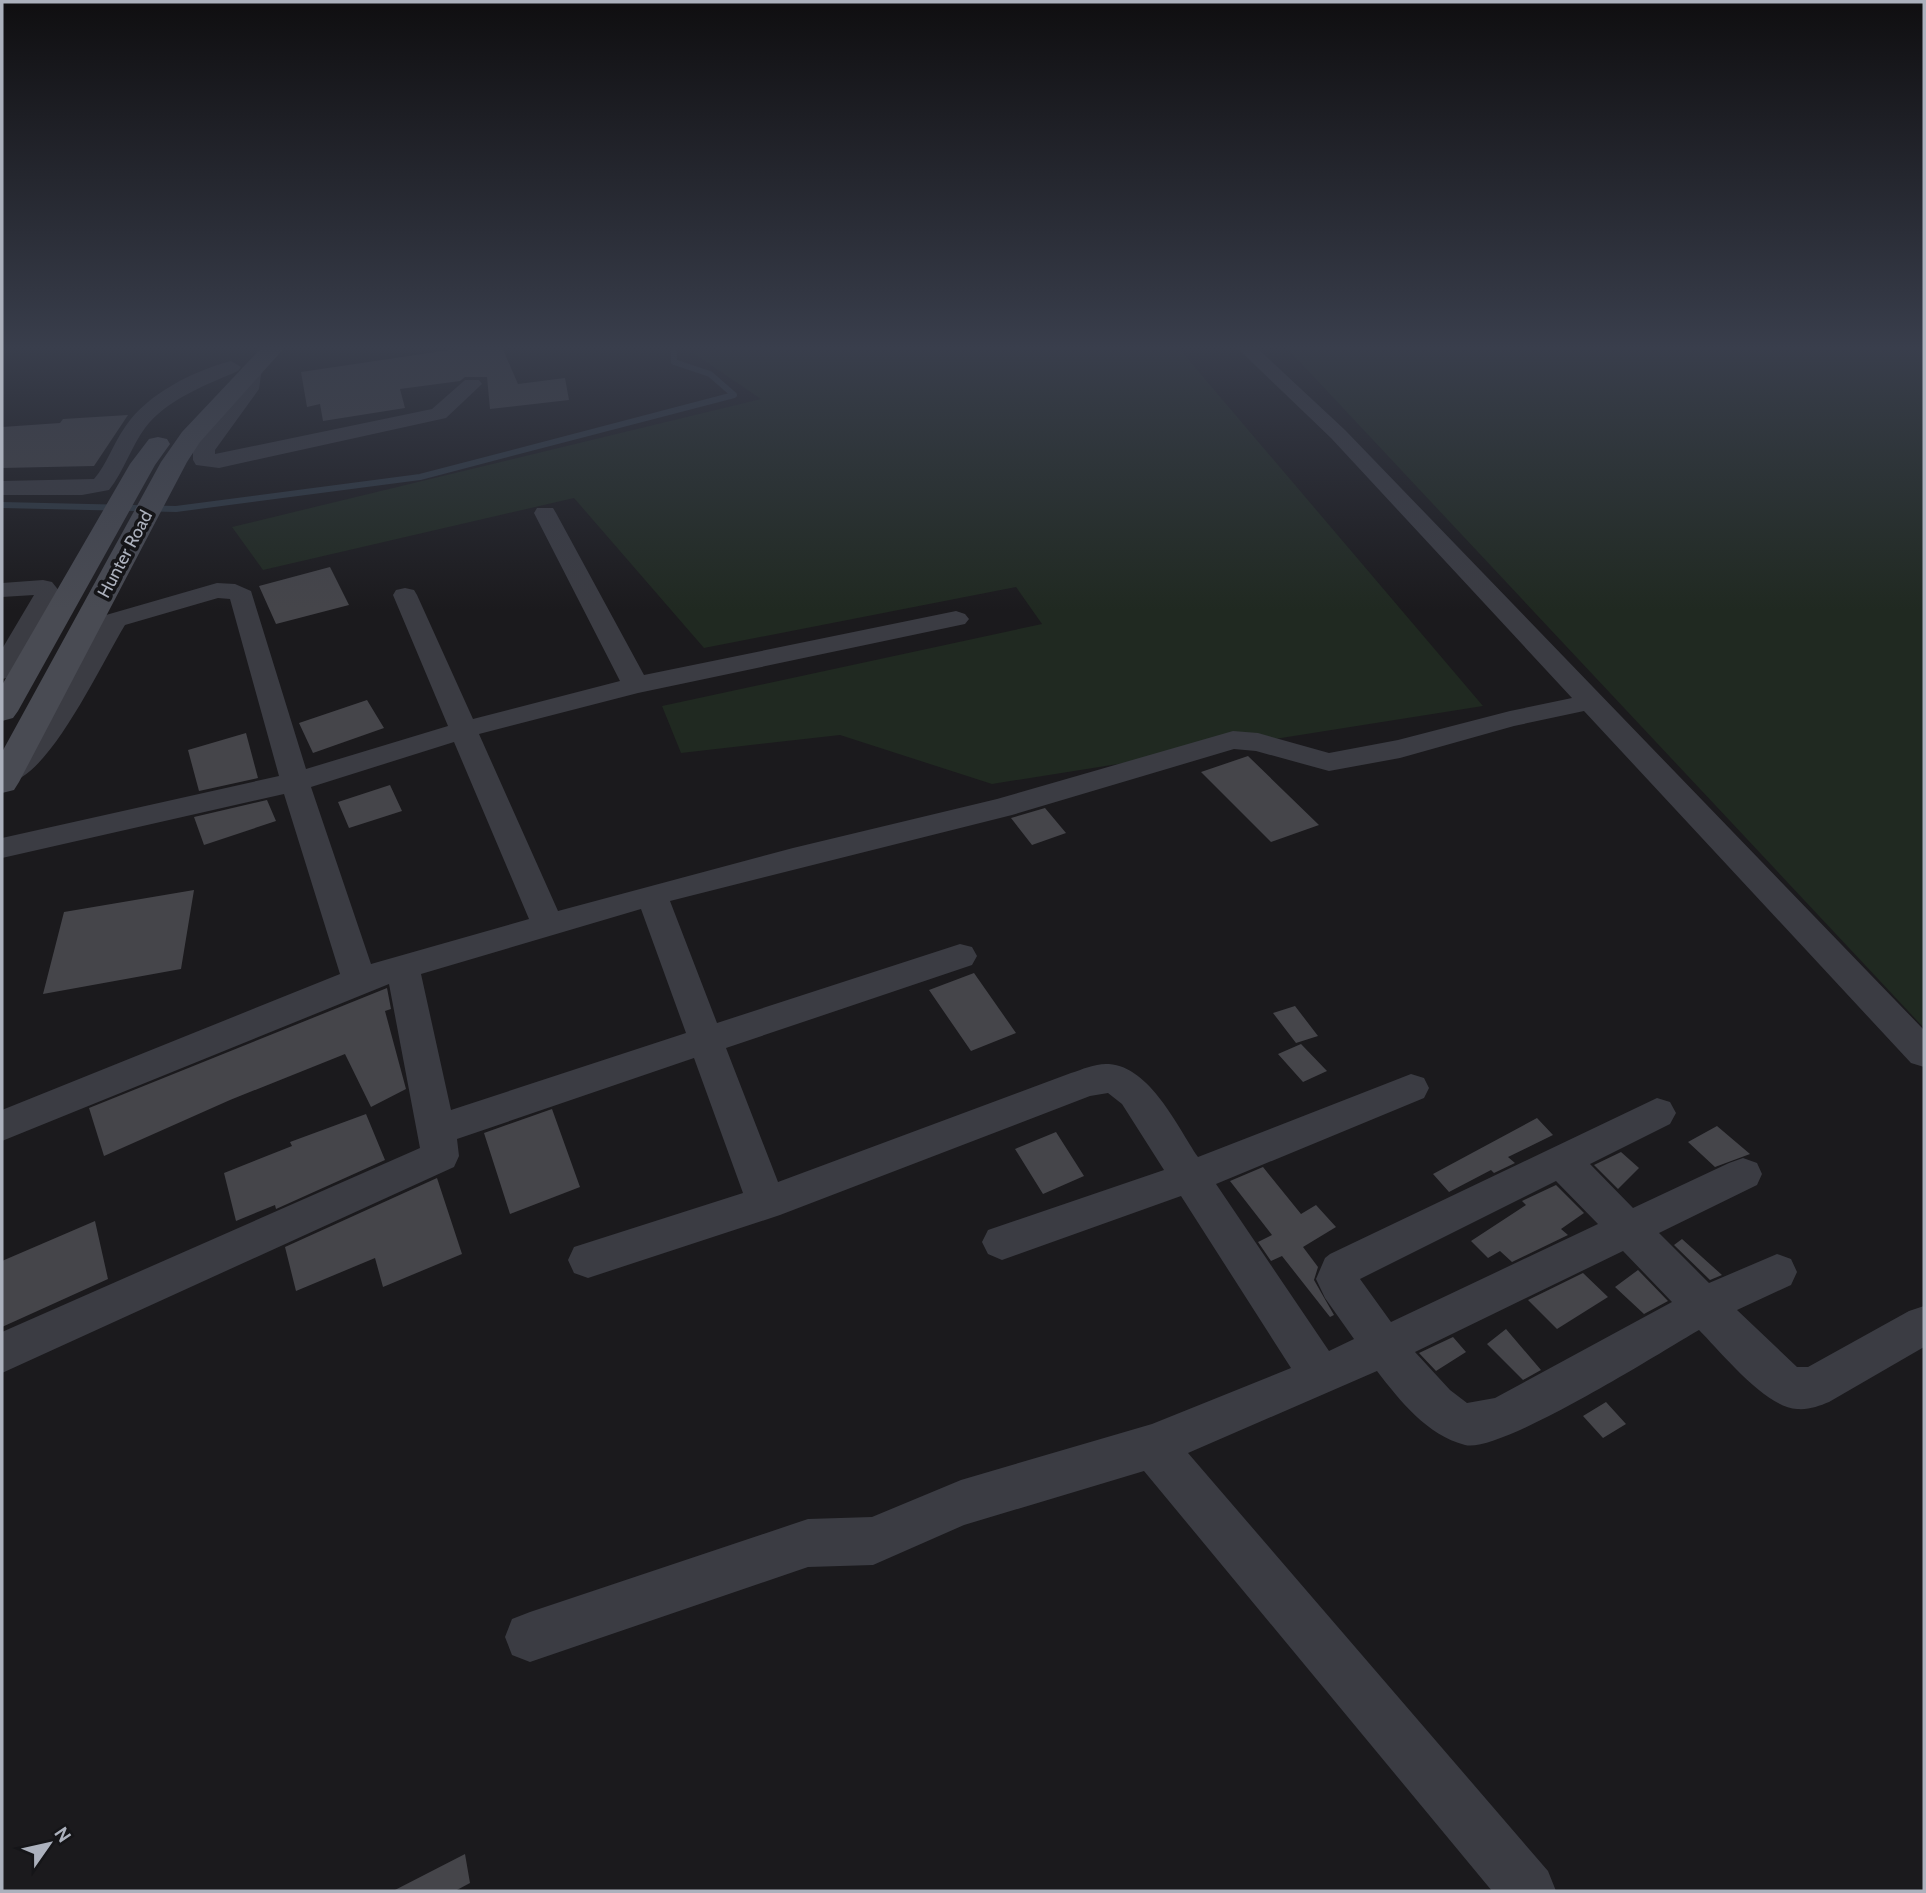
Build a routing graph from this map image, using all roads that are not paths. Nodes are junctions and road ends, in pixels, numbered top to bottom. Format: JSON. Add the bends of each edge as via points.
{"nodes":[{"id":1,"x":132,"y":433,"type":"edge"},
{"id":2,"x":166,"y":433,"type":"edge"},
{"id":3,"x":194,"y":433,"type":"edge"},
{"id":4,"x":216,"y":433,"type":"edge"},
{"id":5,"x":348,"y":433,"type":"edge"},
{"id":6,"x":1337,"y":433,"type":"edge"},
{"id":7,"x":2,"y":488,"type":"edge"},
{"id":8,"x":545,"y":513,"type":"dead end"},
{"id":9,"x":2,"y":590,"type":"edge"},
{"id":10,"x":405,"y":595,"type":"dead end"},
{"id":11,"x":956,"y":619,"type":"dead end"},
{"id":12,"x":2,"y":671,"type":"edge"},
{"id":13,"x":636,"y":685,"type":"junction"},
{"id":14,"x":1590,"y":702,"type":"junction"},
{"id":15,"x":2,"y":711,"type":"edge"},
{"id":16,"x":463,"y":730,"type":"junction"},
{"id":17,"x":3,"y":780,"type":"edge"},
{"id":18,"x":295,"y":782,"type":"junction"},
{"id":19,"x":2,"y":848,"type":"edge"},
{"id":20,"x":652,"y":895,"type":"junction"},
{"id":21,"x":548,"y":925,"type":"junction"},
{"id":22,"x":960,"y":956,"type":"dead end"},
{"id":23,"x":403,"y":968,"type":"junction"},
{"id":24,"x":359,"y":980,"type":"junction"},
{"id":25,"x":705,"y":1042,"type":"junction"},
{"id":26,"x":1924,"y":1053,"type":"edge"},
{"id":27,"x":1411,"y":1088,"type":"dead end"},
{"id":28,"x":1657,"y":1113,"type":"dead end"},
{"id":29,"x":2,"y":1126,"type":"edge"},
{"id":30,"x":438,"y":1130,"type":"junction"},
{"id":31,"x":1562,"y":1160,"type":"junction"},
{"id":32,"x":1743,"y":1174,"type":"dead end"},
{"id":33,"x":1190,"y":1177,"type":"junction"},
{"id":34,"x":766,"y":1203,"type":"junction"},
{"id":35,"x":1631,"y":1228,"type":"junction"},
{"id":36,"x":1002,"y":1242,"type":"dead end"},
{"id":37,"x":588,"y":1261,"type":"dead end"},
{"id":38,"x":1777,"y":1272,"type":"dead end"},
{"id":39,"x":1704,"y":1307,"type":"junction"},
{"id":40,"x":1924,"y":1325,"type":"edge"},
{"id":41,"x":1383,"y":1347,"type":"junction"},
{"id":42,"x":2,"y":1353,"type":"edge"},
{"id":43,"x":1321,"y":1376,"type":"junction"},
{"id":44,"x":1152,"y":1446,"type":"junction"},
{"id":45,"x":530,"y":1637,"type":"dead end"},
{"id":46,"x":1528,"y":1891,"type":"edge"}],
"edges":[{"from":1,"to":7,"type":"street","via":[[101,485]]},
{"from":2,"to":15,"type":"street","name":"Hunter Road","via":[[143,464]]},
{"from":3,"to":17,"type":"street","name":"Hunter Road"},
{"from":4,"to":5,"type":"street","via":[[204,450],[204,460],[219,461]]},
{"from":6,"to":14,"type":"street"},
{"from":8,"to":13,"type":"street"},
{"from":9,"to":12,"type":"street","via":[[43,587],[48,592]]},
{"from":10,"to":16,"type":"street"},
{"from":11,"to":13,"type":"street"},
{"from":13,"to":16,"type":"street"},
{"from":14,"to":20,"type":"street","via":[[1329,762],[1258,742],[1233,740],[1001,808]]},
{"from":14,"to":26,"type":"street"},
{"from":16,"to":18,"type":"street"},
{"from":16,"to":21,"type":"street"},
{"from":17,"to":18,"type":"street","via":[[49,730],[115,620],[228,590],[242,596]]},
{"from":18,"to":19,"type":"street"},
{"from":18,"to":24,"type":"street"},
{"from":20,"to":21,"type":"street"},
{"from":20,"to":25,"type":"street"},
{"from":21,"to":23,"type":"street"},
{"from":22,"to":25,"type":"street"},
{"from":23,"to":24,"type":"street"},
{"from":23,"to":30,"type":"street"},
{"from":24,"to":29,"type":"street"},
{"from":25,"to":30,"type":"street"},
{"from":25,"to":34,"type":"street"},
{"from":27,"to":33,"type":"street"},
{"from":28,"to":31,"type":"street"},
{"from":30,"to":42,"type":"street","via":[[440,1156]]},
{"from":31,"to":35,"type":"street"},
{"from":31,"to":41,"type":"street","via":[[1339,1271],[1340,1285]]},
{"from":32,"to":35,"type":"street"},
{"from":33,"to":34,"type":"street","via":[[1135,1094],[1120,1079],[1105,1077]]},
{"from":33,"to":36,"type":"street"},
{"from":33,"to":43,"type":"street"},
{"from":34,"to":37,"type":"street"},
{"from":35,"to":39,"type":"street"},
{"from":35,"to":41,"type":"street"},
{"from":38,"to":39,"type":"street"},
{"from":39,"to":40,"type":"street","via":[[1782,1382],[1795,1389],[1814,1387]]},
{"from":39,"to":41,"type":"street","via":[[1503,1418],[1466,1424],[1442,1412]]},
{"from":41,"to":43,"type":"street"},
{"from":43,"to":44,"type":"street"},
{"from":44,"to":45,"type":"street","via":[[961,1503],[873,1541],[808,1543]]},
{"from":44,"to":46,"type":"street"}]}
